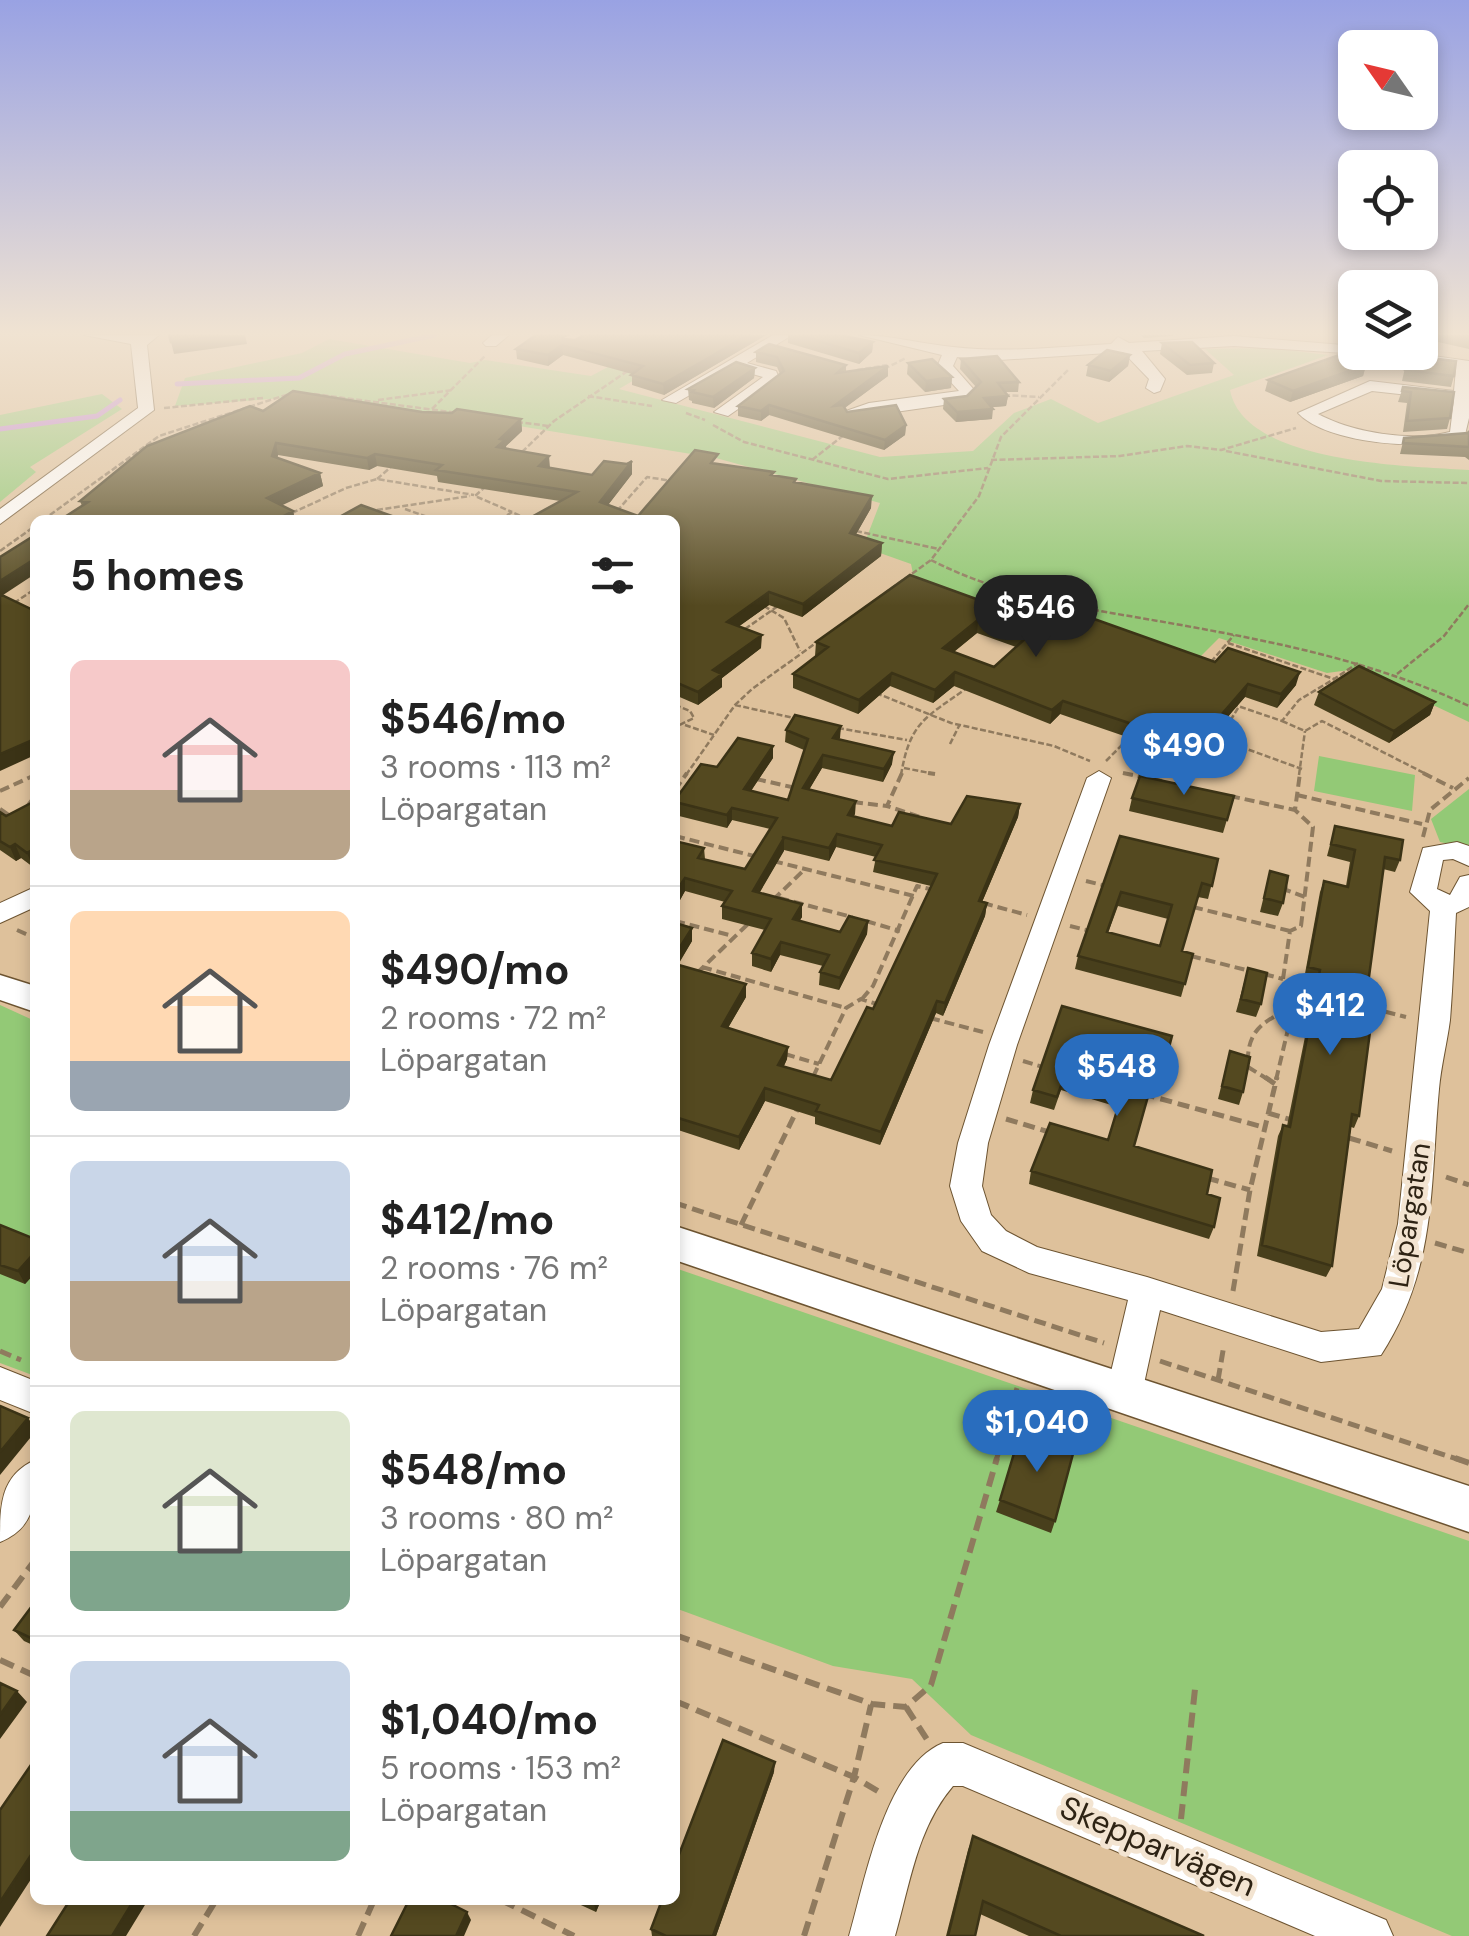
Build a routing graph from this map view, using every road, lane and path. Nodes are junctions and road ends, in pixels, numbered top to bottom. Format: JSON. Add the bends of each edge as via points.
{"nodes":[{"id":1,"x":125,"y":425,"type":"edge"},
{"id":2,"x":191,"y":425,"type":"edge"},
{"id":3,"x":544,"y":425,"type":"edge"},
{"id":4,"x":710,"y":425,"type":"edge"},
{"id":5,"x":856,"y":425,"type":"edge"},
{"id":6,"x":1013,"y":425,"type":"edge"},
{"id":7,"x":1303,"y":425,"type":"edge"},
{"id":8,"x":1325,"y":425,"type":"edge"},
{"id":9,"x":1458,"y":425,"type":"edge"},
{"id":10,"x":549,"y":426,"type":"joint"},
{"id":11,"x":1221,"y":450,"type":"junction"},
{"id":12,"x":403,"y":456,"type":"edge"},
{"id":13,"x":812,"y":460,"type":"junction"},
{"id":14,"x":990,"y":460,"type":"junction"},
{"id":15,"x":512,"y":461,"type":"edge"},
{"id":16,"x":988,"y":468,"type":"junction"},
{"id":17,"x":377,"y":479,"type":"junction"},
{"id":18,"x":683,"y":483,"type":"edge"},
{"id":19,"x":1469,"y":483,"type":"edge"},
{"id":20,"x":488,"y":484,"type":"edge"},
{"id":21,"x":475,"y":496,"type":"junction"},
{"id":22,"x":401,"y":507,"type":"junction"},
{"id":23,"x":378,"y":510,"type":"edge"},
{"id":24,"x":512,"y":512,"type":"junction"},
{"id":25,"x":292,"y":514,"type":"edge"},
{"id":26,"x":614,"y":514,"type":"edge"},
{"id":27,"x":50,"y":515,"type":"edge"},
{"id":28,"x":423,"y":515,"type":"edge"},
{"id":29,"x":508,"y":515,"type":"edge"},
{"id":30,"x":518,"y":515,"type":"edge"},
{"id":31,"x":0,"y":518,"type":"edge"},
{"id":32,"x":30,"y":530,"type":"edge"},
{"id":33,"x":855,"y":530,"type":"edge"},
{"id":34,"x":939,"y":549,"type":"junction"},
{"id":35,"x":0,"y":551,"type":"edge"},
{"id":36,"x":931,"y":560,"type":"junction"},
{"id":37,"x":30,"y":592,"type":"edge"},
{"id":38,"x":786,"y":600,"type":"edge"},
{"id":39,"x":754,"y":603,"type":"edge"},
{"id":40,"x":1469,"y":604,"type":"edge"},
{"id":41,"x":1074,"y":605,"type":"junction"},
{"id":42,"x":18,"y":609,"type":"edge"},
{"id":43,"x":772,"y":610,"type":"junction"},
{"id":44,"x":848,"y":618,"type":"junction"},
{"id":45,"x":1058,"y":618,"type":"edge"},
{"id":46,"x":866,"y":624,"type":"edge"},
{"id":47,"x":1234,"y":635,"type":"junction"},
{"id":48,"x":734,"y":636,"type":"edge"},
{"id":49,"x":1227,"y":643,"type":"junction"},
{"id":50,"x":801,"y":653,"type":"junction"},
{"id":51,"x":793,"y":659,"type":"junction"},
{"id":52,"x":1358,"y":663,"type":"junction"},
{"id":53,"x":1208,"y":665,"type":"edge"},
{"id":54,"x":810,"y":666,"type":"edge"},
{"id":55,"x":1397,"y":674,"type":"junction"},
{"id":56,"x":1334,"y":679,"type":"junction"},
{"id":57,"x":976,"y":682,"type":"edge"},
{"id":58,"x":861,"y":687,"type":"edge"},
{"id":59,"x":1221,"y":700,"type":"edge"},
{"id":60,"x":735,"y":705,"type":"junction"},
{"id":61,"x":1239,"y":706,"type":"junction"},
{"id":62,"x":1469,"y":706,"type":"edge"},
{"id":63,"x":680,"y":708,"type":"edge"},
{"id":64,"x":929,"y":715,"type":"junction"},
{"id":65,"x":806,"y":721,"type":"edge"},
{"id":66,"x":1282,"y":721,"type":"junction"},
{"id":67,"x":960,"y":724,"type":"junction"},
{"id":68,"x":824,"y":725,"type":"edge"},
{"id":69,"x":680,"y":726,"type":"edge"},
{"id":70,"x":685,"y":726,"type":"junction"},
{"id":71,"x":1139,"y":729,"type":"edge"},
{"id":72,"x":1305,"y":731,"type":"junction"},
{"id":73,"x":714,"y":734,"type":"junction"},
{"id":74,"x":1128,"y":739,"type":"junction"},
{"id":75,"x":1218,"y":739,"type":"junction"},
{"id":76,"x":906,"y":740,"type":"junction"},
{"id":77,"x":950,"y":744,"type":"dead end"},
{"id":78,"x":1162,"y":752,"type":"junction"},
{"id":79,"x":693,"y":764,"type":"junction"},
{"id":80,"x":710,"y":768,"type":"edge"},
{"id":81,"x":904,"y":768,"type":"junction"},
{"id":82,"x":1302,"y":769,"type":"junction"},
{"id":83,"x":1100,"y":772,"type":"junction"},
{"id":84,"x":935,"y":774,"type":"dead end"},
{"id":85,"x":745,"y":776,"type":"edge"},
{"id":86,"x":1143,"y":776,"type":"junction"},
{"id":87,"x":30,"y":777,"type":"edge"},
{"id":88,"x":1469,"y":778,"type":"edge"},
{"id":89,"x":1162,"y":781,"type":"edge"},
{"id":90,"x":680,"y":783,"type":"edge"},
{"id":91,"x":1453,"y":788,"type":"junction"},
{"id":92,"x":797,"y":789,"type":"edge"},
{"id":93,"x":0,"y":791,"type":"edge"},
{"id":94,"x":1219,"y":793,"type":"edge"},
{"id":95,"x":1298,"y":795,"type":"junction"},
{"id":96,"x":845,"y":800,"type":"edge"},
{"id":97,"x":30,"y":802,"type":"edge"},
{"id":98,"x":887,"y":806,"type":"junction"},
{"id":99,"x":0,"y":809,"type":"edge"},
{"id":100,"x":1294,"y":810,"type":"junction"},
{"id":101,"x":929,"y":821,"type":"edge"},
{"id":102,"x":1422,"y":824,"type":"junction"},
{"id":103,"x":680,"y":837,"type":"edge"},
{"id":104,"x":1432,"y":854,"type":"junction"},
{"id":105,"x":1469,"y":858,"type":"edge"},
{"id":106,"x":806,"y":869,"type":"junction"},
{"id":107,"x":1064,"y":876,"type":"junction"},
{"id":108,"x":1283,"y":878,"type":"edge"},
{"id":109,"x":1469,"y":883,"type":"edge"},
{"id":110,"x":1120,"y":890,"type":"edge"},
{"id":111,"x":914,"y":896,"type":"dead end"},
{"id":112,"x":776,"y":897,"type":"junction"},
{"id":113,"x":1305,"y":897,"type":"junction"},
{"id":114,"x":30,"y":900,"type":"edge"},
{"id":115,"x":1177,"y":903,"type":"edge"},
{"id":116,"x":1444,"y":908,"type":"junction"},
{"id":117,"x":762,"y":910,"type":"edge"},
{"id":118,"x":1,"y":922,"type":"edge"},
{"id":119,"x":680,"y":922,"type":"edge"},
{"id":120,"x":748,"y":923,"type":"edge"},
{"id":121,"x":900,"y":930,"type":"dead end"},
{"id":122,"x":1290,"y":931,"type":"junction"},
{"id":123,"x":30,"y":936,"type":"edge"},
{"id":124,"x":734,"y":936,"type":"junction"},
{"id":125,"x":702,"y":967,"type":"junction"},
{"id":126,"x":688,"y":982,"type":"edge"},
{"id":127,"x":0,"y":987,"type":"edge"},
{"id":128,"x":1287,"y":987,"type":"junction"},
{"id":129,"x":1324,"y":996,"type":"edge"},
{"id":130,"x":30,"y":998,"type":"edge"},
{"id":131,"x":1361,"y":1006,"type":"edge"},
{"id":132,"x":846,"y":1008,"type":"dead end"},
{"id":133,"x":1293,"y":1008,"type":"junction"},
{"id":134,"x":1435,"y":1022,"type":"junction"},
{"id":135,"x":783,"y":1053,"type":"edge"},
{"id":136,"x":819,"y":1064,"type":"dead end"},
{"id":137,"x":1275,"y":1084,"type":"junction"},
{"id":138,"x":982,"y":1112,"type":"junction"},
{"id":139,"x":1268,"y":1113,"type":"junction"},
{"id":140,"x":1304,"y":1124,"type":"edge"},
{"id":141,"x":1058,"y":1135,"type":"edge"},
{"id":142,"x":1341,"y":1135,"type":"edge"},
{"id":143,"x":1422,"y":1163,"type":"junction"},
{"id":144,"x":767,"y":1172,"type":"dead end"},
{"id":145,"x":1192,"y":1174,"type":"edge"},
{"id":146,"x":1469,"y":1186,"type":"edge"},
{"id":147,"x":1250,"y":1190,"type":"junction"},
{"id":148,"x":680,"y":1205,"type":"edge"},
{"id":149,"x":741,"y":1225,"type":"junction"},
{"id":150,"x":680,"y":1244,"type":"edge"},
{"id":151,"x":1147,"y":1290,"type":"junction"},
{"id":152,"x":1228,"y":1317,"type":"junction"},
{"id":153,"x":1031,"y":1342,"type":"junction"},
{"id":154,"x":0,"y":1351,"type":"edge"},
{"id":155,"x":30,"y":1364,"type":"edge"},
{"id":156,"x":1128,"y":1373,"type":"junction"},
{"id":157,"x":1218,"y":1380,"type":"junction"},
{"id":158,"x":0,"y":1383,"type":"edge"},
{"id":159,"x":30,"y":1396,"type":"edge"},
{"id":160,"x":1469,"y":1463,"type":"edge"},
{"id":161,"x":30,"y":1485,"type":"edge"},
{"id":162,"x":1469,"y":1509,"type":"edge"},
{"id":163,"x":0,"y":1524,"type":"edge"},
{"id":164,"x":30,"y":1567,"type":"edge"},
{"id":165,"x":0,"y":1607,"type":"edge"},
{"id":166,"x":680,"y":1637,"type":"edge"},
{"id":167,"x":0,"y":1660,"type":"edge"},
{"id":168,"x":30,"y":1674,"type":"edge"},
{"id":169,"x":1196,"y":1690,"type":"dead end"},
{"id":170,"x":680,"y":1703,"type":"edge"},
{"id":171,"x":872,"y":1704,"type":"junction"},
{"id":172,"x":906,"y":1707,"type":"junction"},
{"id":173,"x":943,"y":1765,"type":"junction"},
{"id":174,"x":854,"y":1777,"type":"junction"},
{"id":175,"x":910,"y":1810,"type":"junction"},
{"id":176,"x":1177,"y":1854,"type":"junction"},
{"id":177,"x":213,"y":1905,"type":"edge"},
{"id":178,"x":372,"y":1905,"type":"edge"},
{"id":179,"x":510,"y":1905,"type":"edge"},
{"id":180,"x":194,"y":1936,"type":"edge"},
{"id":181,"x":358,"y":1936,"type":"edge"},
{"id":182,"x":574,"y":1936,"type":"edge"},
{"id":183,"x":804,"y":1936,"type":"edge"},
{"id":184,"x":872,"y":1936,"type":"edge"},
{"id":185,"x":1370,"y":1936,"type":"edge"}],
"edges":[{"from":1,"to":31,"type":"street"},
{"from":2,"to":27,"type":"path","via":[[159,436]]},
{"from":3,"to":10,"type":"path"},
{"from":4,"to":13,"type":"path"},
{"from":5,"to":13,"type":"path"},
{"from":6,"to":14,"type":"path"},
{"from":7,"to":11,"type":"path"},
{"from":8,"to":9,"type":"street","via":[[1441,442],[1458,436]]},
{"from":10,"to":15,"type":"path"},
{"from":11,"to":14,"type":"path","via":[[1187,446],[1120,456]]},
{"from":11,"to":19,"type":"path","via":[[1380,481]]},
{"from":12,"to":17,"type":"path"},
{"from":13,"to":16,"type":"path","via":[[888,479]]},
{"from":14,"to":16,"type":"path"},
{"from":16,"to":34,"type":"path","via":[[979,496]]},
{"from":17,"to":21,"type":"path"},
{"from":17,"to":25,"type":"path"},
{"from":18,"to":26,"type":"path","via":[[647,477]]},
{"from":20,"to":21,"type":"path"},
{"from":21,"to":22,"type":"path"},
{"from":21,"to":24,"type":"path"},
{"from":22,"to":23,"type":"path"},
{"from":22,"to":28,"type":"path"},
{"from":24,"to":29,"type":"path"},
{"from":24,"to":30,"type":"path"},
{"from":32,"to":35,"type":"path"},
{"from":33,"to":34,"type":"path"},
{"from":34,"to":36,"type":"path"},
{"from":36,"to":41,"type":"path","via":[[984,584]]},
{"from":36,"to":44,"type":"path"},
{"from":37,"to":42,"type":"path","via":[[11,605]]},
{"from":38,"to":43,"type":"path"},
{"from":39,"to":43,"type":"path"},
{"from":40,"to":55,"type":"path","via":[[1444,636]]},
{"from":41,"to":45,"type":"path"},
{"from":41,"to":47,"type":"path"},
{"from":43,"to":48,"type":"path"},
{"from":43,"to":50,"type":"path","via":[[784,618]]},
{"from":44,"to":46,"type":"path"},
{"from":44,"to":50,"type":"path"},
{"from":47,"to":49,"type":"path"},
{"from":47,"to":52,"type":"path"},
{"from":49,"to":53,"type":"path"},
{"from":49,"to":56,"type":"path"},
{"from":50,"to":51,"type":"path"},
{"from":51,"to":54,"type":"path"},
{"from":51,"to":60,"type":"path"},
{"from":52,"to":55,"type":"path"},
{"from":52,"to":56,"type":"path"},
{"from":55,"to":62,"type":"path"},
{"from":56,"to":66,"type":"path","via":[[1299,700]]},
{"from":57,"to":64,"type":"path"},
{"from":58,"to":64,"type":"path"},
{"from":59,"to":61,"type":"path"},
{"from":60,"to":65,"type":"path"},
{"from":60,"to":73,"type":"path"},
{"from":61,"to":66,"type":"path"},
{"from":61,"to":75,"type":"path"},
{"from":63,"to":70,"type":"path","via":[[694,715]]},
{"from":64,"to":67,"type":"path"},
{"from":64,"to":76,"type":"path"},
{"from":66,"to":72,"type":"path"},
{"from":67,"to":77,"type":"path"},
{"from":67,"to":83,"type":"path","via":[[1054,746]]},
{"from":68,"to":76,"type":"path"},
{"from":69,"to":70,"type":"path"},
{"from":70,"to":73,"type":"path"},
{"from":71,"to":74,"type":"path"},
{"from":72,"to":82,"type":"path"},
{"from":72,"to":91,"type":"path","via":[[1322,721]]},
{"from":73,"to":79,"type":"path"},
{"from":74,"to":78,"type":"path"},
{"from":74,"to":83,"type":"path"},
{"from":75,"to":78,"type":"path","via":[[1198,764]]},
{"from":75,"to":82,"type":"path"},
{"from":76,"to":81,"type":"path"},
{"from":78,"to":86,"type":"path"},
{"from":79,"to":80,"type":"path"},
{"from":79,"to":90,"type":"path"},
{"from":81,"to":84,"type":"path"},
{"from":81,"to":98,"type":"path"},
{"from":82,"to":95,"type":"path"},
{"from":83,"to":86,"type":"path"},
{"from":83,"to":107,"type":"street","name":"Löpargatan"},
{"from":85,"to":92,"type":"path"},
{"from":86,"to":89,"type":"path"},
{"from":87,"to":93,"type":"path"},
{"from":88,"to":91,"type":"path"},
{"from":91,"to":102,"type":"path"},
{"from":94,"to":100,"type":"path"},
{"from":95,"to":100,"type":"path"},
{"from":95,"to":102,"type":"path"},
{"from":96,"to":98,"type":"path"},
{"from":97,"to":99,"type":"path","via":[[16,820]]},
{"from":98,"to":101,"type":"path"},
{"from":100,"to":113,"type":"path","via":[[1313,827]]},
{"from":102,"to":104,"type":"path"},
{"from":103,"to":106,"type":"path"},
{"from":104,"to":105,"type":"street","via":[[1457,850]]},
{"from":104,"to":116,"type":"street","name":"Löpargatan","via":[[1423,892]]},
{"from":106,"to":111,"type":"path"},
{"from":106,"to":112,"type":"path"},
{"from":107,"to":110,"type":"path"},
{"from":107,"to":138,"type":"street","name":"Löpargatan"},
{"from":108,"to":113,"type":"path","via":[[1286,890]]},
{"from":109,"to":116,"type":"street","via":[[1460,901]]},
{"from":112,"to":117,"type":"path"},
{"from":112,"to":121,"type":"path"},
{"from":113,"to":122,"type":"path","via":[[1301,926]]},
{"from":114,"to":118,"type":"street"},
{"from":115,"to":122,"type":"path"},
{"from":116,"to":134,"type":"street","name":"Löpargatan"},
{"from":118,"to":123,"type":"path"},
{"from":119,"to":124,"type":"path"},
{"from":120,"to":124,"type":"path"},
{"from":122,"to":128,"type":"path"},
{"from":124,"to":125,"type":"path"},
{"from":125,"to":126,"type":"path"},
{"from":125,"to":132,"type":"path"},
{"from":127,"to":130,"type":"street"},
{"from":128,"to":129,"type":"path"},
{"from":128,"to":133,"type":"path"},
{"from":131,"to":134,"type":"path"},
{"from":133,"to":137,"type":"path"},
{"from":133,"to":137,"type":"path","via":[[1258,1022],[1245,1043],[1248,1067]]},
{"from":134,"to":143,"type":"street","name":"Löpargatan"},
{"from":135,"to":136,"type":"path"},
{"from":137,"to":139,"type":"path"},
{"from":138,"to":141,"type":"path"},
{"from":138,"to":151,"type":"street","name":"Löpargatan","via":[[966,1186],[977,1221],[994,1240],[1029,1259]]},
{"from":139,"to":140,"type":"path"},
{"from":139,"to":147,"type":"path"},
{"from":142,"to":143,"type":"path"},
{"from":143,"to":146,"type":"path"},
{"from":143,"to":152,"type":"street","name":"Löpargatan","via":[[1404,1281],[1369,1344],[1320,1347]]},
{"from":144,"to":149,"type":"path"},
{"from":145,"to":147,"type":"path"},
{"from":147,"to":152,"type":"path"},
{"from":148,"to":149,"type":"path"},
{"from":149,"to":153,"type":"path"},
{"from":150,"to":153,"type":"street"},
{"from":151,"to":152,"type":"street","name":"Löpargatan"},
{"from":151,"to":156,"type":"street"},
{"from":152,"to":157,"type":"path"},
{"from":153,"to":156,"type":"street"},
{"from":153,"to":156,"type":"path"},
{"from":153,"to":172,"type":"path","via":[[930,1685]]},
{"from":154,"to":155,"type":"path"},
{"from":156,"to":157,"type":"path"},
{"from":156,"to":162,"type":"street"},
{"from":157,"to":160,"type":"path"},
{"from":158,"to":159,"type":"street"},
{"from":161,"to":163,"type":"street"},
{"from":164,"to":165,"type":"path"},
{"from":166,"to":171,"type":"path"},
{"from":167,"to":168,"type":"path"},
{"from":169,"to":176,"type":"path"},
{"from":170,"to":174,"type":"path"},
{"from":171,"to":172,"type":"path"},
{"from":171,"to":174,"type":"path"},
{"from":172,"to":173,"type":"path"},
{"from":173,"to":175,"type":"street"},
{"from":173,"to":176,"type":"street","name":"Skepparvägen","via":[[963,1764]]},
{"from":174,"to":175,"type":"path"},
{"from":174,"to":183,"type":"path"},
{"from":175,"to":184,"type":"street"},
{"from":176,"to":185,"type":"street","name":"Skepparvägen"},
{"from":177,"to":180,"type":"path"},
{"from":178,"to":181,"type":"path"},
{"from":179,"to":182,"type":"path"}]}
